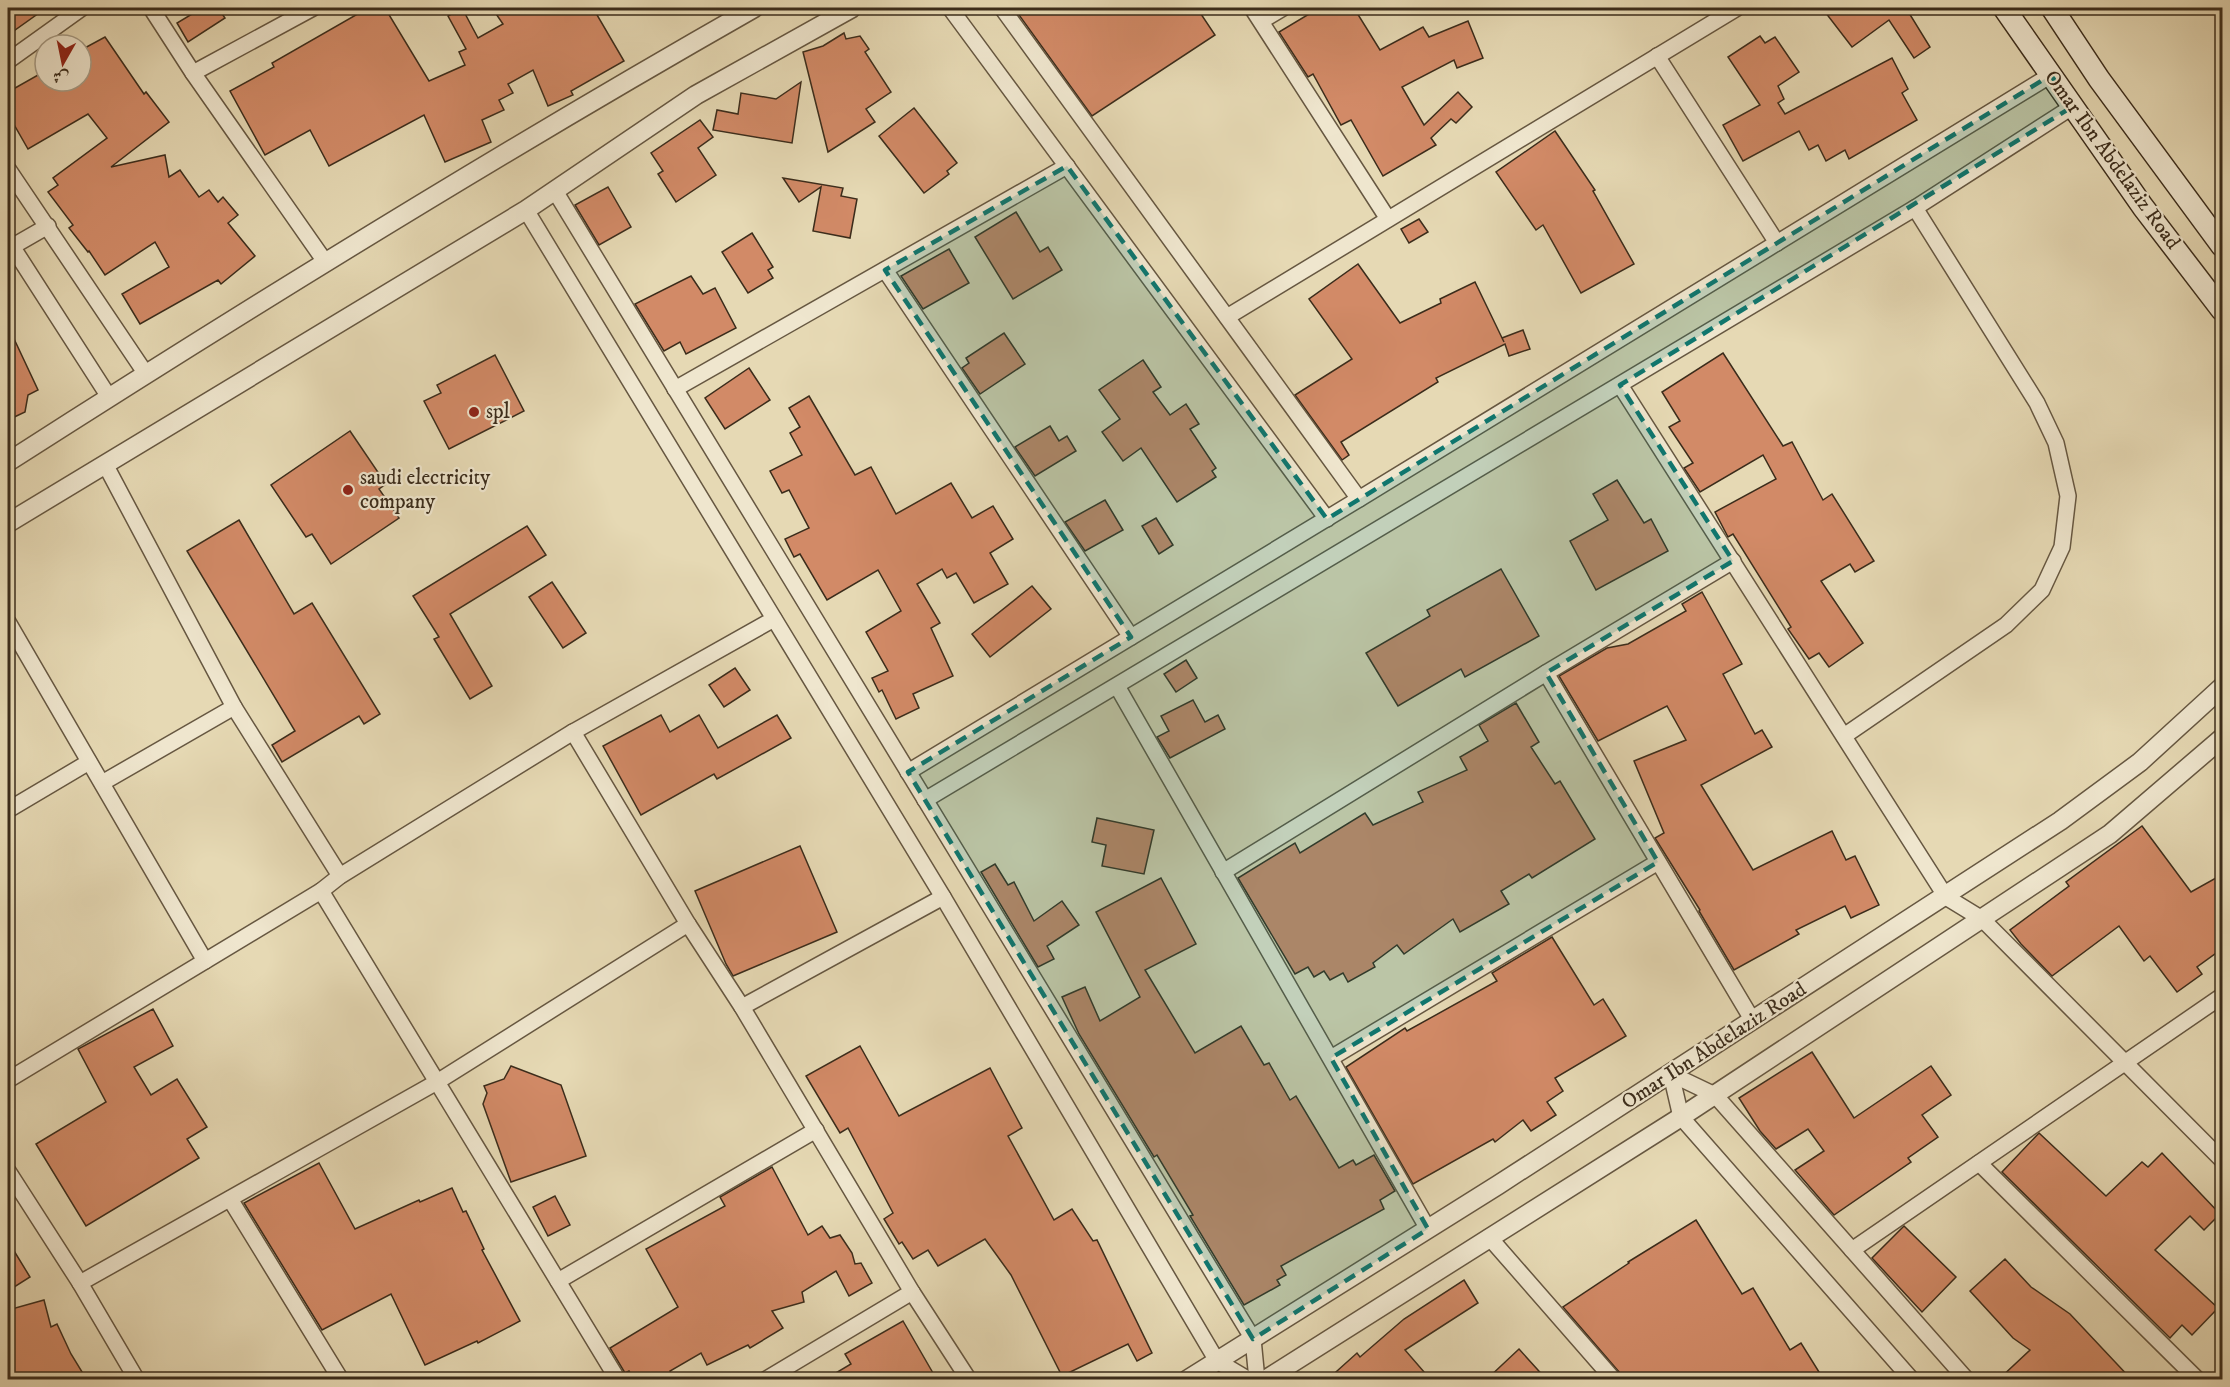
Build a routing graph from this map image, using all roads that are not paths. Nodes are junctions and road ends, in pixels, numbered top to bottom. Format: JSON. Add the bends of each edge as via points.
{"nodes":[{"id":1,"x":82,"y":8,"type":"edge"},
{"id":2,"x":151,"y":8,"type":"edge"},
{"id":3,"x":313,"y":8,"type":"edge"},
{"id":4,"x":754,"y":8,"type":"edge"},
{"id":5,"x":852,"y":8,"type":"edge"},
{"id":6,"x":950,"y":8,"type":"edge"},
{"id":7,"x":1002,"y":8,"type":"edge"},
{"id":8,"x":1252,"y":8,"type":"edge"},
{"id":9,"x":1283,"y":8,"type":"edge"},
{"id":10,"x":1737,"y":8,"type":"edge"},
{"id":11,"x":2004,"y":8,"type":"edge"},
{"id":12,"x":2052,"y":8,"type":"edge"},
{"id":13,"x":1261,"y":21,"type":"junction"},
{"id":14,"x":1657,"y":56,"type":"junction"},
{"id":15,"x":8,"y":61,"type":"edge"},
{"id":16,"x":193,"y":73,"type":"junction"},
{"id":17,"x":2051,"y":75,"type":"junction"},
{"id":18,"x":2072,"y":107,"type":"junction"},
{"id":19,"x":1067,"y":166,"type":"junction"},
{"id":20,"x":8,"y":169,"type":"edge"},
{"id":21,"x":555,"y":191,"type":"junction"},
{"id":22,"x":1915,"y":208,"type":"junction"},
{"id":23,"x":526,"y":210,"type":"junction"},
{"id":24,"x":1388,"y":219,"type":"junction"},
{"id":25,"x":48,"y":226,"type":"junction"},
{"id":26,"x":1777,"y":243,"type":"junction"},
{"id":27,"x":9,"y":245,"type":"edge"},
{"id":28,"x":2223,"y":246,"type":"edge"},
{"id":29,"x":326,"y":263,"type":"junction"},
{"id":30,"x":885,"y":270,"type":"junction"},
{"id":31,"x":2223,"y":310,"type":"edge"},
{"id":32,"x":1227,"y":317,"type":"junction"},
{"id":33,"x":146,"y":374,"type":"junction"},
{"id":34,"x":1620,"y":385,"type":"junction"},
{"id":35,"x":675,"y":389,"type":"junction"},
{"id":36,"x":109,"y":397,"type":"junction"},
{"id":37,"x":8,"y":462,"type":"edge"},
{"id":38,"x":105,"y":464,"type":"junction"},
{"id":39,"x":1359,"y":499,"type":"junction"},
{"id":40,"x":1326,"y":519,"type":"junction"},
{"id":41,"x":8,"y":523,"type":"edge"},
{"id":42,"x":1733,"y":561,"type":"junction"},
{"id":43,"x":774,"y":619,"type":"junction"},
{"id":44,"x":8,"y":622,"type":"edge"},
{"id":45,"x":1131,"y":637,"type":"junction"},
{"id":46,"x":1546,"y":673,"type":"junction"},
{"id":47,"x":1117,"y":686,"type":"junction"},
{"id":48,"x":2223,"y":687,"type":"edge"},
{"id":49,"x":234,"y":707,"type":"junction"},
{"id":50,"x":573,"y":732,"type":"junction"},
{"id":51,"x":1844,"y":736,"type":"junction"},
{"id":52,"x":2223,"y":738,"type":"edge"},
{"id":53,"x":89,"y":762,"type":"junction"},
{"id":54,"x":908,"y":772,"type":"junction"},
{"id":55,"x":102,"y":783,"type":"junction"},
{"id":56,"x":925,"y":801,"type":"junction"},
{"id":57,"x":8,"y":810,"type":"edge"},
{"id":58,"x":1658,"y":862,"type":"junction"},
{"id":59,"x":1223,"y":872,"type":"junction"},
{"id":60,"x":340,"y":876,"type":"junction"},
{"id":61,"x":321,"y":891,"type":"junction"},
{"id":62,"x":943,"y":897,"type":"junction"},
{"id":63,"x":1946,"y":897,"type":"junction"},
{"id":64,"x":1982,"y":919,"type":"junction"},
{"id":65,"x":688,"y":924,"type":"junction"},
{"id":66,"x":205,"y":961,"type":"junction"},
{"id":67,"x":2223,"y":996,"type":"edge"},
{"id":68,"x":742,"y":1006,"type":"junction"},
{"id":69,"x":1753,"y":1021,"type":"junction"},
{"id":70,"x":1331,"y":1058,"type":"junction"},
{"id":71,"x":2125,"y":1063,"type":"junction"},
{"id":72,"x":1671,"y":1074,"type":"junction"},
{"id":73,"x":8,"y":1080,"type":"edge"},
{"id":74,"x":437,"y":1082,"type":"junction"},
{"id":75,"x":1715,"y":1095,"type":"junction"},
{"id":76,"x":1681,"y":1117,"type":"junction"},
{"id":77,"x":816,"y":1131,"type":"junction"},
{"id":78,"x":2223,"y":1160,"type":"edge"},
{"id":79,"x":1979,"y":1163,"type":"junction"},
{"id":80,"x":8,"y":1171,"type":"edge"},
{"id":81,"x":230,"y":1199,"type":"junction"},
{"id":82,"x":1428,"y":1229,"type":"junction"},
{"id":83,"x":1489,"y":1237,"type":"junction"},
{"id":84,"x":1852,"y":1250,"type":"junction"},
{"id":85,"x":558,"y":1281,"type":"junction"},
{"id":86,"x":80,"y":1283,"type":"junction"},
{"id":87,"x":912,"y":1292,"type":"junction"},
{"id":88,"x":1253,"y":1339,"type":"junction"},
{"id":89,"x":1217,"y":1361,"type":"junction"},
{"id":90,"x":137,"y":1380,"type":"edge"},
{"id":91,"x":341,"y":1380,"type":"edge"},
{"id":92,"x":618,"y":1380,"type":"edge"},
{"id":93,"x":765,"y":1380,"type":"edge"},
{"id":94,"x":969,"y":1380,"type":"edge"},
{"id":95,"x":1187,"y":1380,"type":"edge"},
{"id":96,"x":1250,"y":1380,"type":"edge"},
{"id":97,"x":1257,"y":1380,"type":"edge"},
{"id":98,"x":1265,"y":1380,"type":"edge"},
{"id":99,"x":1614,"y":1380,"type":"edge"},
{"id":100,"x":1912,"y":1380,"type":"edge"},
{"id":101,"x":1967,"y":1380,"type":"edge"},
{"id":102,"x":2198,"y":1380,"type":"edge"}],
"edges":[{"from":1,"to":15,"type":"street"},
{"from":2,"to":16,"type":"street"},
{"from":3,"to":16,"type":"street"},
{"from":4,"to":29,"type":"street"},
{"from":5,"to":21,"type":"street","via":[[696,96]]},
{"from":6,"to":19,"type":"street"},
{"from":7,"to":32,"type":"street"},
{"from":8,"to":13,"type":"street"},
{"from":9,"to":13,"type":"street"},
{"from":10,"to":14,"type":"street"},
{"from":11,"to":17,"type":"main road","name":"Omar Ibn Abdelaziz Road"},
{"from":12,"to":28,"type":"main road","name":"Omar Ibn Abdelaziz Road","via":[[2099,79]]},
{"from":13,"to":24,"type":"street"},
{"from":14,"to":24,"type":"street"},
{"from":14,"to":26,"type":"street"},
{"from":16,"to":29,"type":"street"},
{"from":17,"to":18,"type":"main road","name":"Omar Ibn Abdelaziz Road"},
{"from":17,"to":26,"type":"street"},
{"from":18,"to":22,"type":"street"},
{"from":18,"to":31,"type":"main road","name":"Omar Ibn Abdelaziz Road"},
{"from":19,"to":30,"type":"street"},
{"from":19,"to":40,"type":"street"},
{"from":20,"to":25,"type":"street"},
{"from":21,"to":23,"type":"street"},
{"from":21,"to":35,"type":"street"},
{"from":22,"to":34,"type":"street"},
{"from":22,"to":51,"type":"street","via":[[2037,403],[2056,442],[2068,496],[2062,547],[2042,590],[2006,625]]},
{"from":23,"to":38,"type":"street"},
{"from":23,"to":43,"type":"street"},
{"from":24,"to":32,"type":"street"},
{"from":25,"to":27,"type":"street"},
{"from":25,"to":33,"type":"street"},
{"from":26,"to":39,"type":"street"},
{"from":27,"to":36,"type":"street"},
{"from":29,"to":33,"type":"street"},
{"from":30,"to":35,"type":"street"},
{"from":30,"to":45,"type":"street"},
{"from":32,"to":39,"type":"street"},
{"from":33,"to":36,"type":"street"},
{"from":34,"to":42,"type":"street"},
{"from":34,"to":47,"type":"street"},
{"from":35,"to":54,"type":"street"},
{"from":36,"to":37,"type":"street"},
{"from":38,"to":41,"type":"street"},
{"from":38,"to":49,"type":"street"},
{"from":39,"to":40,"type":"street"},
{"from":40,"to":45,"type":"street"},
{"from":42,"to":46,"type":"street"},
{"from":42,"to":51,"type":"street"},
{"from":43,"to":50,"type":"street"},
{"from":43,"to":62,"type":"street"},
{"from":44,"to":53,"type":"street"},
{"from":45,"to":54,"type":"street"},
{"from":46,"to":58,"type":"street"},
{"from":46,"to":59,"type":"street"},
{"from":47,"to":56,"type":"street"},
{"from":47,"to":59,"type":"street"},
{"from":48,"to":63,"type":"street","name":"Omar Ibn Abdelaziz Road","via":[[2140,762]]},
{"from":49,"to":55,"type":"street"},
{"from":49,"to":60,"type":"street"},
{"from":50,"to":60,"type":"street"},
{"from":50,"to":65,"type":"street"},
{"from":51,"to":63,"type":"street"},
{"from":52,"to":64,"type":"street","name":"Omar Ibn Abdelaziz Road","via":[[2110,834]]},
{"from":53,"to":55,"type":"street"},
{"from":53,"to":57,"type":"street"},
{"from":54,"to":56,"type":"street"},
{"from":55,"to":66,"type":"street"},
{"from":56,"to":88,"type":"street"},
{"from":58,"to":69,"type":"street"},
{"from":58,"to":70,"type":"street"},
{"from":59,"to":70,"type":"street"},
{"from":60,"to":61,"type":"street"},
{"from":61,"to":66,"type":"street"},
{"from":61,"to":74,"type":"street"},
{"from":62,"to":68,"type":"street"},
{"from":62,"to":89,"type":"street"},
{"from":63,"to":64,"type":"street"},
{"from":63,"to":69,"type":"street","name":"Omar Ibn Abdelaziz Road"},
{"from":64,"to":71,"type":"street"},
{"from":64,"to":75,"type":"street","name":"Omar Ibn Abdelaziz Road"},
{"from":65,"to":68,"type":"street"},
{"from":65,"to":74,"type":"street"},
{"from":66,"to":73,"type":"street"},
{"from":67,"to":71,"type":"street"},
{"from":68,"to":77,"type":"street"},
{"from":69,"to":72,"type":"street","name":"Omar Ibn Abdelaziz Road"},
{"from":70,"to":82,"type":"street"},
{"from":71,"to":78,"type":"street"},
{"from":71,"to":79,"type":"street"},
{"from":72,"to":75,"type":"street"},
{"from":72,"to":76,"type":"street"},
{"from":72,"to":82,"type":"street","name":"Omar Ibn Abdelaziz Road"},
{"from":74,"to":81,"type":"street"},
{"from":74,"to":85,"type":"street"},
{"from":75,"to":76,"type":"street","name":"Omar Ibn Abdelaziz Road"},
{"from":75,"to":84,"type":"street"},
{"from":76,"to":83,"type":"street","name":"Omar Ibn Abdelaziz Road"},
{"from":76,"to":100,"type":"street"},
{"from":77,"to":85,"type":"street"},
{"from":77,"to":87,"type":"street"},
{"from":79,"to":84,"type":"street"},
{"from":79,"to":102,"type":"street"},
{"from":80,"to":86,"type":"street"},
{"from":81,"to":86,"type":"street"},
{"from":81,"to":91,"type":"street"},
{"from":82,"to":88,"type":"street","name":"Omar Ibn Abdelaziz Road"},
{"from":83,"to":98,"type":"street","name":"Omar Ibn Abdelaziz Road"},
{"from":83,"to":99,"type":"street"},
{"from":84,"to":101,"type":"street"},
{"from":85,"to":92,"type":"street"},
{"from":86,"to":90,"type":"street"},
{"from":87,"to":93,"type":"street"},
{"from":87,"to":94,"type":"street"},
{"from":88,"to":89,"type":"street","name":"Omar Ibn Abdelaziz Road"},
{"from":88,"to":97,"type":"street"},
{"from":89,"to":95,"type":"street","name":"Omar Ibn Abdelaziz Road"},
{"from":89,"to":96,"type":"street"}]}
